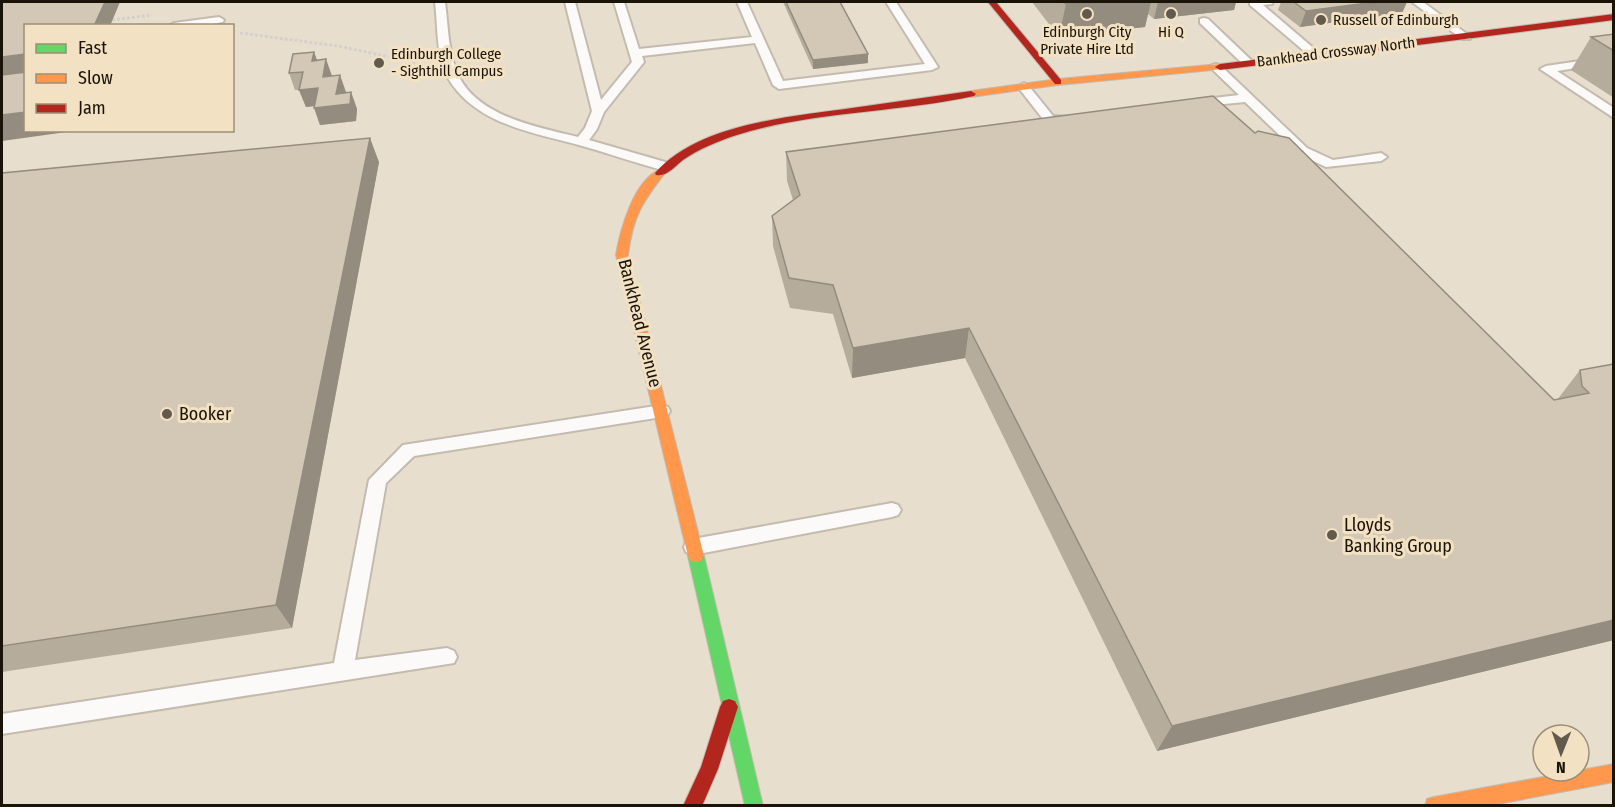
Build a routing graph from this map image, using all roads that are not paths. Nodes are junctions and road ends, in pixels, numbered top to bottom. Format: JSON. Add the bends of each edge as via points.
{"nodes":[{"id":1,"x":440,"y":2,"type":"edge"},
{"id":2,"x":570,"y":2,"type":"edge"},
{"id":3,"x":619,"y":2,"type":"edge"},
{"id":4,"x":742,"y":2,"type":"edge"},
{"id":5,"x":891,"y":2,"type":"edge"},
{"id":6,"x":992,"y":2,"type":"edge"},
{"id":7,"x":1268,"y":2,"type":"edge"},
{"id":8,"x":1417,"y":2,"type":"edge"},
{"id":9,"x":219,"y":20,"type":"edge"},
{"id":10,"x":1610,"y":20,"type":"edge"},
{"id":11,"x":1204,"y":21,"type":"dead end"},
{"id":12,"x":189,"y":24,"type":"edge"},
{"id":13,"x":1466,"y":37,"type":"junction"},
{"id":14,"x":759,"y":39,"type":"junction"},
{"id":15,"x":635,"y":53,"type":"junction"},
{"id":16,"x":1314,"y":54,"type":"junction"},
{"id":17,"x":1614,"y":59,"type":"edge"},
{"id":18,"x":1248,"y":63,"type":"junction"},
{"id":19,"x":1216,"y":67,"type":"junction"},
{"id":20,"x":1058,"y":82,"type":"junction"},
{"id":21,"x":1024,"y":87,"type":"junction"},
{"id":22,"x":1247,"y":98,"type":"junction"},
{"id":23,"x":1188,"y":105,"type":"edge"},
{"id":24,"x":598,"y":111,"type":"junction"},
{"id":25,"x":1614,"y":114,"type":"edge"},
{"id":26,"x":1082,"y":118,"type":"edge"},
{"id":27,"x":581,"y":141,"type":"junction"},
{"id":28,"x":1381,"y":157,"type":"dead end"},
{"id":29,"x":667,"y":167,"type":"junction"},
{"id":30,"x":662,"y":411,"type":"junction"},
{"id":31,"x":892,"y":510,"type":"dead end"},
{"id":32,"x":693,"y":547,"type":"junction"},
{"id":33,"x":447,"y":657,"type":"dead end"},
{"id":34,"x":343,"y":671,"type":"junction"},
{"id":35,"x":729,"y":706,"type":"junction"},
{"id":36,"x":2,"y":723,"type":"edge"},
{"id":37,"x":1614,"y":773,"type":"edge"},
{"id":38,"x":1513,"y":793,"type":"junction"},
{"id":39,"x":692,"y":806,"type":"edge"},
{"id":40,"x":754,"y":806,"type":"edge"},
{"id":41,"x":1434,"y":806,"type":"edge"},
{"id":42,"x":1479,"y":806,"type":"edge"}],
"edges":[{"from":1,"to":27,"type":"lane","via":[[447,60],[453,77],[467,95],[509,121],[547,135]]},
{"from":2,"to":24,"type":"lane"},
{"from":3,"to":15,"type":"lane"},
{"from":4,"to":14,"type":"lane"},
{"from":5,"to":14,"type":"lane","via":[[932,67],[779,85]]},
{"from":6,"to":20,"type":"street"},
{"from":7,"to":16,"type":"lane","via":[[1254,3]]},
{"from":8,"to":13,"type":"lane"},
{"from":9,"to":12,"type":"lane"},
{"from":10,"to":13,"type":"street","name":"Bankhead Crossway North"},
{"from":11,"to":18,"type":"lane"},
{"from":13,"to":16,"type":"street","name":"Bankhead Crossway North"},
{"from":14,"to":15,"type":"lane"},
{"from":15,"to":24,"type":"lane","via":[[638,62]]},
{"from":16,"to":18,"type":"street","name":"Bankhead Crossway North"},
{"from":17,"to":25,"type":"lane","via":[[1545,69]]},
{"from":18,"to":19,"type":"street","name":"Bankhead Crossway North"},
{"from":19,"to":20,"type":"street","name":"Bankhead Crossway North"},
{"from":19,"to":22,"type":"lane"},
{"from":20,"to":21,"type":"street","name":"Bankhead Avenue"},
{"from":21,"to":26,"type":"lane","via":[[1050,120]]},
{"from":21,"to":29,"type":"street","name":"Bankhead Avenue","via":[[761,124],[717,137]]},
{"from":22,"to":23,"type":"lane"},
{"from":22,"to":28,"type":"lane","via":[[1303,151],[1331,164]]},
{"from":24,"to":27,"type":"lane"},
{"from":27,"to":29,"type":"lane"},
{"from":29,"to":30,"type":"street","name":"Bankhead Avenue","via":[[637,199],[621,238]]},
{"from":30,"to":32,"type":"street","name":"Bankhead Avenue"},
{"from":30,"to":34,"type":"lane","via":[[409,450],[378,480]]},
{"from":31,"to":32,"type":"lane"},
{"from":32,"to":35,"type":"street","name":"Bankhead Avenue"},
{"from":33,"to":34,"type":"lane"},
{"from":34,"to":36,"type":"lane"},
{"from":35,"to":39,"type":"street","name":"Bankhead Avenue","via":[[710,769]]},
{"from":35,"to":40,"type":"street","name":"Bankhead Avenue"},
{"from":37,"to":38,"type":"street"},
{"from":38,"to":41,"type":"street"},
{"from":38,"to":42,"type":"street"}]}
